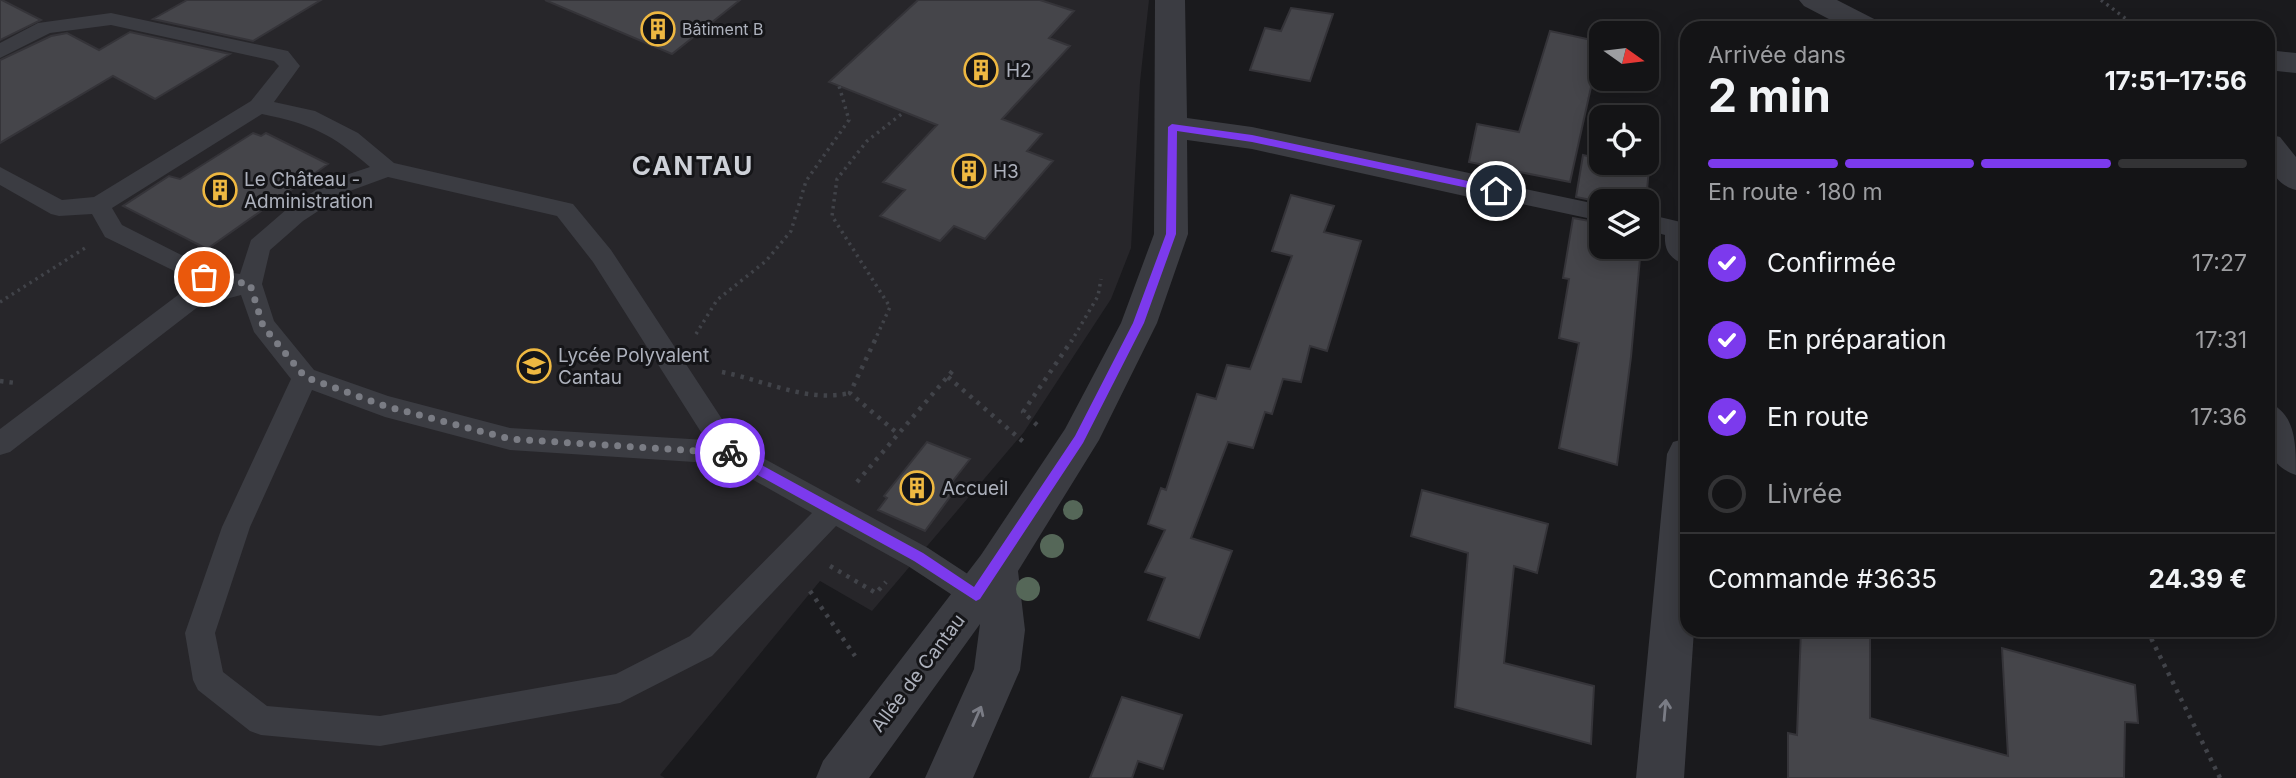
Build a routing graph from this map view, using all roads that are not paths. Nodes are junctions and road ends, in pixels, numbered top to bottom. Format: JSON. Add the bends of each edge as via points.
{"nodes":[{"id":1,"x":1170,"y":0,"type":"edge"},
{"id":2,"x":1814,"y":0,"type":"edge"},
{"id":3,"x":1855,"y":21,"type":"edge"},
{"id":4,"x":0,"y":52,"type":"edge"},
{"id":5,"x":2275,"y":61,"type":"edge"},
{"id":6,"x":2296,"y":63,"type":"edge"},
{"id":7,"x":259,"y":106,"type":"junction"},
{"id":8,"x":1172,"y":127,"type":"junction"},
{"id":9,"x":2275,"y":154,"type":"edge"},
{"id":10,"x":387,"y":169,"type":"junction"},
{"id":11,"x":0,"y":176,"type":"edge"},
{"id":12,"x":2296,"y":179,"type":"edge"},
{"id":13,"x":1469,"y":186,"type":"joint"},
{"id":14,"x":99,"y":205,"type":"junction"},
{"id":15,"x":1589,"y":211,"type":"edge"},
{"id":16,"x":1659,"y":225,"type":"edge"},
{"id":17,"x":1680,"y":250,"type":"edge"},
{"id":18,"x":250,"y":284,"type":"junction"},
{"id":19,"x":305,"y":377,"type":"junction"},
{"id":20,"x":2275,"y":428,"type":"edge"},
{"id":21,"x":0,"y":444,"type":"edge"},
{"id":22,"x":729,"y":453,"type":"junction"},
{"id":23,"x":2296,"y":458,"type":"edge"},
{"id":24,"x":835,"y":509,"type":"junction"},
{"id":25,"x":1680,"y":538,"type":"edge"},
{"id":26,"x":986,"y":581,"type":"junction"},
{"id":27,"x":840,"y":778,"type":"edge"},
{"id":28,"x":949,"y":778,"type":"edge"},
{"id":29,"x":1660,"y":778,"type":"edge"}],
"edges":[{"from":1,"to":8,"type":"street","name":"Allée de Cantau"},
{"from":2,"to":3,"type":"street"},
{"from":4,"to":7,"type":"lane","via":[[45,27],[110,19],[281,57],[290,66]]},
{"from":5,"to":6,"type":"street"},
{"from":7,"to":10,"type":"lane","via":[[307,116],[350,138]]},
{"from":7,"to":14,"type":"lane"},
{"from":8,"to":13,"type":"street","via":[[1252,138]]},
{"from":8,"to":26,"type":"street","name":"Allée de Cantau","via":[[1171,234],[1139,323],[1079,440]]},
{"from":9,"to":12,"type":"street"},
{"from":10,"to":18,"type":"lane","via":[[340,186],[295,215],[259,246]]},
{"from":10,"to":22,"type":"lane","via":[[565,210],[602,256]]},
{"from":11,"to":14,"type":"lane","via":[[59,208]]},
{"from":13,"to":15,"type":"lane"},
{"from":14,"to":18,"type":"lane","via":[[113,231],[204,277]]},
{"from":16,"to":17,"type":"lane","via":[[1677,229],[1675,246]]},
{"from":18,"to":19,"type":"lane","via":[[263,326]]},
{"from":18,"to":21,"type":"lane","via":[[191,299]]},
{"from":19,"to":22,"type":"lane","via":[[385,406],[510,439]]},
{"from":19,"to":24,"type":"lane","via":[[236,527],[200,633],[209,680],[261,720],[380,731],[620,688],[701,646]]},
{"from":20,"to":23,"type":"street"},
{"from":22,"to":24,"type":"lane"},
{"from":24,"to":26,"type":"lane","via":[[919,557]]},
{"from":29,"to":25,"type":"street","one_way":true},
{"from":26,"to":27,"type":"street","name":"Allée de Cantau"},
{"from":28,"to":26,"type":"street","one_way":true,"via":[[998,670],[1003,630]]}]}
